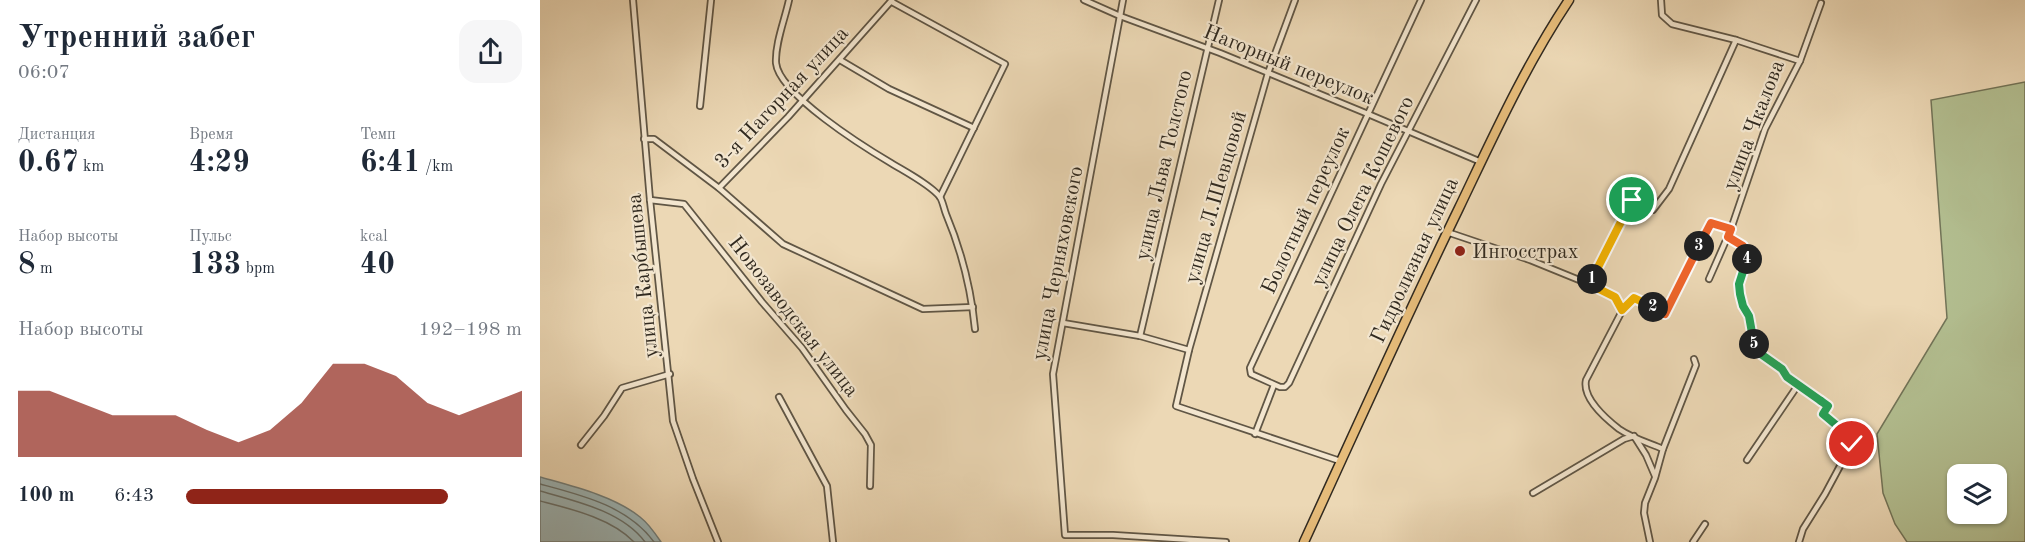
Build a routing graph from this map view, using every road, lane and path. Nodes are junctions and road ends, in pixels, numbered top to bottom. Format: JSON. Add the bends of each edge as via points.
{"nodes":[{"id":1,"x":633,"y":0,"type":"edge"},
{"id":2,"x":711,"y":0,"type":"edge"},
{"id":3,"x":789,"y":0,"type":"edge"},
{"id":4,"x":1084,"y":0,"type":"edge"},
{"id":5,"x":1123,"y":0,"type":"edge"},
{"id":6,"x":1219,"y":0,"type":"edge"},
{"id":7,"x":1295,"y":0,"type":"edge"},
{"id":8,"x":1421,"y":0,"type":"edge"},
{"id":9,"x":1476,"y":0,"type":"edge"},
{"id":10,"x":1569,"y":0,"type":"edge"},
{"id":11,"x":1661,"y":0,"type":"edge"},
{"id":12,"x":892,"y":1,"type":"edge"},
{"id":13,"x":1821,"y":3,"type":"dead end"},
{"id":14,"x":1120,"y":16,"type":"junction"},
{"id":15,"x":1736,"y":40,"type":"junction"},
{"id":16,"x":1207,"y":48,"type":"junction"},
{"id":17,"x":840,"y":60,"type":"junction"},
{"id":18,"x":1800,"y":61,"type":"junction"},
{"id":19,"x":1268,"y":73,"type":"junction"},
{"id":20,"x":804,"y":100,"type":"junction"},
{"id":21,"x":700,"y":106,"type":"dead end"},
{"id":22,"x":1368,"y":114,"type":"junction"},
{"id":23,"x":974,"y":128,"type":"junction"},
{"id":24,"x":1408,"y":131,"type":"junction"},
{"id":25,"x":644,"y":139,"type":"junction"},
{"id":26,"x":1481,"y":162,"type":"junction"},
{"id":27,"x":719,"y":188,"type":"junction"},
{"id":28,"x":940,"y":197,"type":"junction"},
{"id":29,"x":650,"y":200,"type":"junction"},
{"id":30,"x":1731,"y":229,"type":"junction"},
{"id":31,"x":1447,"y":232,"type":"junction"},
{"id":32,"x":1728,"y":237,"type":"junction"},
{"id":33,"x":1709,"y":279,"type":"dead end"},
{"id":34,"x":1589,"y":284,"type":"junction"},
{"id":35,"x":973,"y":307,"type":"junction"},
{"id":36,"x":1622,"y":310,"type":"junction"},
{"id":37,"x":1063,"y":322,"type":"junction"},
{"id":38,"x":975,"y":329,"type":"dead end"},
{"id":39,"x":1140,"y":336,"type":"junction"},
{"id":40,"x":1189,"y":350,"type":"junction"},
{"id":41,"x":1694,"y":359,"type":"dead end"},
{"id":42,"x":670,"y":374,"type":"junction"},
{"id":43,"x":1274,"y":385,"type":"junction"},
{"id":44,"x":1798,"y":385,"type":"junction"},
{"id":45,"x":779,"y":397,"type":"dead end"},
{"id":46,"x":1256,"y":434,"type":"junction"},
{"id":47,"x":1634,"y":436,"type":"junction"},
{"id":48,"x":581,"y":445,"type":"dead end"},
{"id":49,"x":1663,"y":449,"type":"junction"},
{"id":50,"x":1747,"y":460,"type":"dead end"},
{"id":51,"x":1341,"y":461,"type":"junction"},
{"id":52,"x":1655,"y":478,"type":"junction"},
{"id":53,"x":870,"y":486,"type":"dead end"},
{"id":54,"x":1533,"y":493,"type":"dead end"},
{"id":55,"x":1704,"y":524,"type":"dead end"},
{"id":56,"x":718,"y":542,"type":"edge"},
{"id":57,"x":833,"y":542,"type":"edge"},
{"id":58,"x":1226,"y":542,"type":"edge"},
{"id":59,"x":1304,"y":542,"type":"edge"},
{"id":60,"x":1650,"y":542,"type":"edge"},
{"id":61,"x":1694,"y":542,"type":"edge"},
{"id":62,"x":1799,"y":542,"type":"edge"}],
"edges":[{"from":1,"to":25,"type":"street","name":"улица Карбышева"},
{"from":2,"to":21,"type":"street"},
{"from":3,"to":20,"type":"street","via":[[777,67]]},
{"from":4,"to":14,"type":"street","name":"Нагорный переулок"},
{"from":5,"to":14,"type":"street","name":"улица Черняховского"},
{"from":6,"to":16,"type":"street","name":"улица Льва Толстого"},
{"from":7,"to":19,"type":"street","name":"улица Л.Шевцовой"},
{"from":8,"to":22,"type":"street","name":"Болотный переулок"},
{"from":9,"to":24,"type":"street","name":"улица Олега Кошевого"},
{"from":10,"to":26,"type":"highway","name":"Гидролизная улица","via":[[1538,48]]},
{"from":11,"to":15,"type":"street","name":"улица Чкалова","via":[[1662,15],[1672,24]]},
{"from":12,"to":17,"type":"street","name":"3-я Нагорная улица"},
{"from":12,"to":23,"type":"street","name":"3-я Нагорная улица","via":[[1005,64]]},
{"from":13,"to":18,"type":"street"},
{"from":14,"to":16,"type":"street","name":"Нагорный переулок"},
{"from":14,"to":37,"type":"street","name":"улица Черняховского"},
{"from":15,"to":18,"type":"street","name":"улица Чкалова"},
{"from":15,"to":34,"type":"street","via":[[1669,189],[1653,210],[1632,200]]},
{"from":16,"to":19,"type":"street","name":"Нагорный переулок"},
{"from":16,"to":39,"type":"street","name":"улица Льва Толстого"},
{"from":17,"to":20,"type":"street","name":"3-я Нагорная улица"},
{"from":17,"to":23,"type":"street","via":[[889,89]]},
{"from":18,"to":30,"type":"street","name":"улица Чкалова","via":[[1765,129]]},
{"from":19,"to":22,"type":"street","name":"Нагорный переулок"},
{"from":19,"to":40,"type":"street","name":"улица Л.Шевцовой"},
{"from":20,"to":27,"type":"street","name":"3-я Нагорная улица"},
{"from":20,"to":28,"type":"street","via":[[858,143]]},
{"from":22,"to":24,"type":"street","name":"Нагорный переулок"},
{"from":22,"to":43,"type":"street","name":"Болотный переулок","via":[[1250,368],[1251,374]]},
{"from":23,"to":28,"type":"street"},
{"from":24,"to":26,"type":"street","name":"Нагорный переулок"},
{"from":24,"to":43,"type":"street","name":"улица Олега Кошевого","via":[[1288,383],[1282,387]]},
{"from":25,"to":27,"type":"street","via":[[654,138]]},
{"from":25,"to":29,"type":"street","name":"улица Карбышева"},
{"from":26,"to":31,"type":"highway","name":"Гидролизная улица"},
{"from":27,"to":35,"type":"street","via":[[783,244],[879,290],[924,309]]},
{"from":28,"to":35,"type":"street","via":[[963,258]]},
{"from":29,"to":42,"type":"street","name":"улица Карбышева"},
{"from":29,"to":53,"type":"street","name":"Новозаводская улица","via":[[684,204],[802,348],[871,445]]},
{"from":30,"to":32,"type":"street","name":"улица Чкалова"},
{"from":30,"to":36,"type":"street","via":[[1711,223],[1665,314],[1634,298]]},
{"from":31,"to":34,"type":"street"},
{"from":31,"to":51,"type":"highway","name":"Гидролизная улица"},
{"from":32,"to":33,"type":"street","name":"улица Чкалова"},
{"from":32,"to":44,"type":"street","via":[[1743,246],[1746,254],[1740,294],[1758,352]]},
{"from":34,"to":36,"type":"street","via":[[1615,297]]},
{"from":35,"to":38,"type":"street"},
{"from":36,"to":47,"type":"street","via":[[1588,374],[1585,388],[1596,407]]},
{"from":37,"to":39,"type":"street"},
{"from":37,"to":58,"type":"street","name":"улица Черняховского","via":[[1053,374],[1065,535]]},
{"from":39,"to":40,"type":"street"},
{"from":40,"to":46,"type":"street","name":"улица Л.Шевцовой","via":[[1176,406]]},
{"from":41,"to":49,"type":"street","via":[[1696,364]]},
{"from":42,"to":48,"type":"street","via":[[622,388]]},
{"from":42,"to":56,"type":"street","name":"улица Карбышева","via":[[673,421]]},
{"from":43,"to":46,"type":"street"},
{"from":44,"to":50,"type":"street"},
{"from":44,"to":62,"type":"street","via":[[1828,406],[1823,414],[1854,440]]},
{"from":45,"to":57,"type":"street","via":[[827,486]]},
{"from":46,"to":51,"type":"street"},
{"from":47,"to":49,"type":"street"},
{"from":47,"to":52,"type":"street"},
{"from":47,"to":54,"type":"street"},
{"from":49,"to":52,"type":"street"},
{"from":51,"to":59,"type":"highway","name":"Гидролизная улица"},
{"from":52,"to":60,"type":"street","via":[[1644,508]]},
{"from":55,"to":61,"type":"street"}]}
